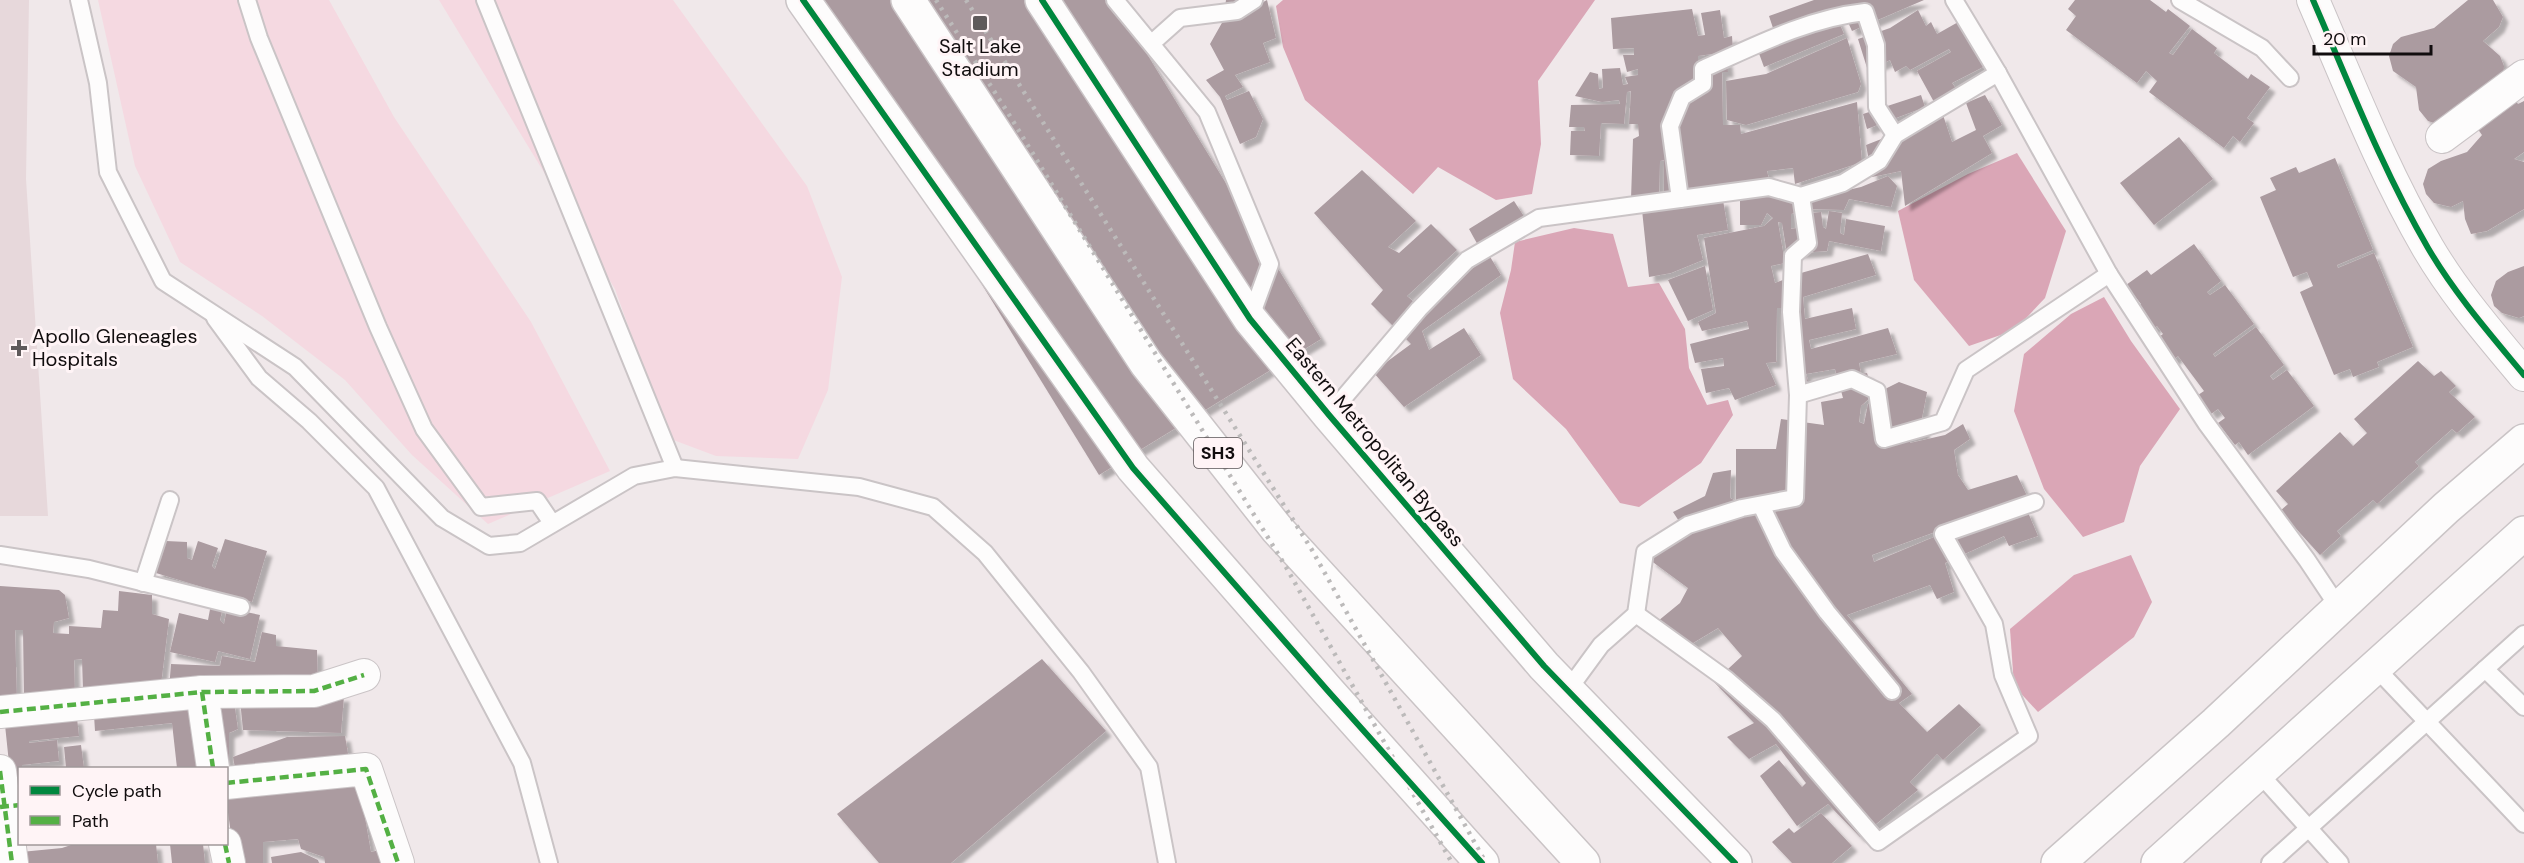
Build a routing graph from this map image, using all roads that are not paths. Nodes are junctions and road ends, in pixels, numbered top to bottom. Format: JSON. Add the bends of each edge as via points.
{"nodes":[{"id":1,"x":79,"y":0,"type":"edge"},
{"id":2,"x":247,"y":0,"type":"edge"},
{"id":3,"x":485,"y":0,"type":"edge"},
{"id":4,"x":803,"y":0,"type":"edge"},
{"id":5,"x":908,"y":0,"type":"edge"},
{"id":6,"x":1042,"y":0,"type":"edge"},
{"id":7,"x":1115,"y":0,"type":"edge"},
{"id":8,"x":1254,"y":0,"type":"edge"},
{"id":9,"x":1954,"y":0,"type":"edge"},
{"id":10,"x":2180,"y":0,"type":"edge"},
{"id":11,"x":2313,"y":0,"type":"edge"},
{"id":12,"x":1152,"y":43,"type":"junction"},
{"id":13,"x":1998,"y":73,"type":"junction"},
{"id":14,"x":2524,"y":76,"type":"edge"},
{"id":15,"x":2290,"y":78,"type":"dead end"},
{"id":16,"x":1895,"y":135,"type":"junction"},
{"id":17,"x":2442,"y":136,"type":"dead end"},
{"id":18,"x":1801,"y":196,"type":"junction"},
{"id":19,"x":1680,"y":199,"type":"junction"},
{"id":20,"x":2109,"y":274,"type":"junction"},
{"id":21,"x":207,"y":308,"type":"junction"},
{"id":22,"x":1250,"y":318,"type":"junction"},
{"id":23,"x":2524,"y":375,"type":"edge"},
{"id":24,"x":1798,"y":395,"type":"junction"},
{"id":25,"x":1329,"y":415,"type":"junction"},
{"id":26,"x":2524,"y":441,"type":"edge"},
{"id":27,"x":675,"y":468,"type":"junction"},
{"id":28,"x":170,"y":500,"type":"dead end"},
{"id":29,"x":2036,"y":502,"type":"dead end"},
{"id":30,"x":1761,"y":505,"type":"junction"},
{"id":31,"x":552,"y":524,"type":"junction"},
{"id":32,"x":2524,"y":533,"type":"edge"},
{"id":33,"x":0,"y":555,"type":"edge"},
{"id":34,"x":143,"y":583,"type":"junction"},
{"id":35,"x":241,"y":607,"type":"dead end"},
{"id":36,"x":2339,"y":608,"type":"junction"},
{"id":37,"x":1636,"y":614,"type":"junction"},
{"id":38,"x":2524,"y":634,"type":"edge"},
{"id":39,"x":2374,"y":667,"type":"junction"},
{"id":40,"x":2485,"y":669,"type":"junction"},
{"id":41,"x":364,"y":675,"type":"dead end"},
{"id":42,"x":1568,"y":690,"type":"junction"},
{"id":43,"x":1892,"y":691,"type":"dead end"},
{"id":44,"x":202,"y":692,"type":"junction"},
{"id":45,"x":2524,"y":707,"type":"edge"},
{"id":46,"x":0,"y":712,"type":"edge"},
{"id":47,"x":2428,"y":720,"type":"junction"},
{"id":48,"x":213,"y":767,"type":"edge"},
{"id":49,"x":0,"y":771,"type":"edge"},
{"id":50,"x":2258,"y":772,"type":"junction"},
{"id":51,"x":228,"y":783,"type":"edge"},
{"id":52,"x":8,"y":806,"type":"edge"},
{"id":53,"x":2524,"y":824,"type":"edge"},
{"id":54,"x":2308,"y":828,"type":"junction"},
{"id":55,"x":225,"y":845,"type":"edge"},
{"id":56,"x":12,"y":863,"type":"edge"},
{"id":57,"x":229,"y":863,"type":"edge"},
{"id":58,"x":398,"y":863,"type":"edge"},
{"id":59,"x":549,"y":863,"type":"edge"},
{"id":60,"x":1167,"y":863,"type":"edge"},
{"id":61,"x":1482,"y":863,"type":"edge"},
{"id":62,"x":1583,"y":863,"type":"edge"},
{"id":63,"x":1736,"y":863,"type":"edge"},
{"id":64,"x":2058,"y":863,"type":"edge"},
{"id":65,"x":2158,"y":863,"type":"edge"},
{"id":66,"x":2270,"y":863,"type":"edge"},
{"id":67,"x":2340,"y":863,"type":"edge"}],
"edges":[{"from":1,"to":21,"type":"lane","via":[[98,83],[108,172],[163,281]]},
{"from":2,"to":31,"type":"lane","via":[[356,274],[424,429],[481,507],[537,501]]},
{"from":3,"to":27,"type":"lane"},
{"from":4,"to":61,"type":"main road","via":[[1133,468]]},
{"from":5,"to":62,"type":"main road","number":"SH3","via":[[1153,372],[1278,529]]},
{"from":6,"to":22,"type":"main road","name":"Eastern Metropolitan Bypass"},
{"from":7,"to":12,"type":"lane"},
{"from":8,"to":12,"type":"lane","via":[[1237,10],[1180,18]]},
{"from":9,"to":13,"type":"lane"},
{"from":10,"to":15,"type":"lane","via":[[2262,48]]},
{"from":11,"to":23,"type":"street","via":[[2376,145],[2428,248],[2475,316]]},
{"from":12,"to":22,"type":"lane","via":[[1207,112],[1270,264]]},
{"from":13,"to":16,"type":"lane"},
{"from":13,"to":20,"type":"lane"},
{"from":14,"to":17,"type":"street"},
{"from":16,"to":18,"type":"lane","via":[[1879,161],[1843,183]]},
{"from":16,"to":19,"type":"lane","via":[[1878,107],[1876,45],[1865,12],[1836,15],[1703,69],[1703,84],[1682,97],[1670,126]]},
{"from":18,"to":19,"type":"lane","via":[[1769,187]]},
{"from":18,"to":24,"type":"lane","via":[[1808,243],[1793,256],[1791,312]]},
{"from":19,"to":25,"type":"lane","via":[[1539,218],[1467,260],[1419,309]]},
{"from":20,"to":24,"type":"lane","via":[[1966,370],[1943,422],[1884,439],[1877,391],[1852,379]]},
{"from":20,"to":36,"type":"lane","via":[[2206,423]]},
{"from":21,"to":31,"type":"lane","via":[[295,367],[442,518],[489,546],[520,543]]},
{"from":21,"to":59,"type":"lane","via":[[259,378],[376,488],[522,763]]},
{"from":22,"to":25,"type":"main road","name":"Eastern Metropolitan Bypass"},
{"from":24,"to":30,"type":"lane","via":[[1795,498]]},
{"from":25,"to":42,"type":"main road","name":"Eastern Metropolitan Bypass"},
{"from":26,"to":36,"type":"main road"},
{"from":27,"to":31,"type":"lane","via":[[634,476]]},
{"from":27,"to":60,"type":"lane","via":[[859,487],[933,507],[985,553],[1081,672],[1149,767]]},
{"from":28,"to":34,"type":"lane"},
{"from":29,"to":37,"type":"lane","via":[[1943,534],[1994,624],[2003,675],[2030,736],[1878,842],[1773,720],[1726,679]]},
{"from":30,"to":37,"type":"lane","via":[[1688,525],[1645,552]]},
{"from":30,"to":43,"type":"lane","via":[[1783,551]]},
{"from":32,"to":39,"type":"main road"},
{"from":33,"to":34,"type":"lane","via":[[89,569]]},
{"from":34,"to":35,"type":"lane"},
{"from":36,"to":64,"type":"main road"},
{"from":37,"to":42,"type":"lane","via":[[1601,645]]},
{"from":38,"to":40,"type":"lane"},
{"from":39,"to":47,"type":"lane"},
{"from":39,"to":50,"type":"main road"},
{"from":40,"to":45,"type":"lane"},
{"from":40,"to":47,"type":"lane"},
{"from":41,"to":44,"type":"street","via":[[314,691]]},
{"from":42,"to":63,"type":"main road","name":"Eastern Metropolitan Bypass"},
{"from":44,"to":46,"type":"street"},
{"from":44,"to":48,"type":"street"},
{"from":47,"to":53,"type":"lane"},
{"from":47,"to":54,"type":"lane"},
{"from":49,"to":52,"type":"street"},
{"from":50,"to":54,"type":"lane"},
{"from":50,"to":65,"type":"main road"},
{"from":51,"to":58,"type":"street","via":[[366,769]]},
{"from":52,"to":56,"type":"street"},
{"from":54,"to":66,"type":"lane"},
{"from":54,"to":67,"type":"lane"},
{"from":55,"to":57,"type":"street"}]}
